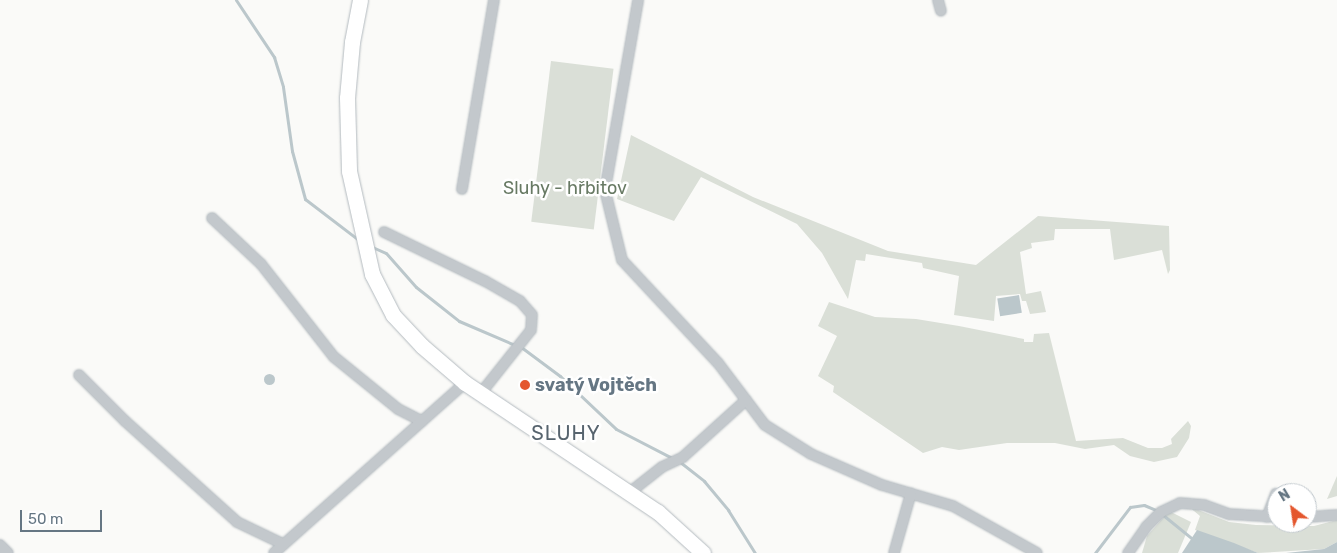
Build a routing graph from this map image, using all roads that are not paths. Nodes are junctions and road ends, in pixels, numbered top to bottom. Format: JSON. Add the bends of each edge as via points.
{"nodes":[{"id":1,"x":360,"y":0,"type":"edge"},
{"id":2,"x":494,"y":0,"type":"edge"},
{"id":3,"x":638,"y":0,"type":"edge"},
{"id":4,"x":938,"y":0,"type":"edge"},
{"id":5,"x":941,"y":11,"type":"dead end"},
{"id":6,"x":462,"y":189,"type":"dead end"},
{"id":7,"x":212,"y":218,"type":"dead end"},
{"id":8,"x":384,"y":232,"type":"dead end"},
{"id":9,"x":79,"y":375,"type":"dead end"},
{"id":10,"x":465,"y":383,"type":"junction"},
{"id":11,"x":481,"y":393,"type":"junction"},
{"id":12,"x":746,"y":400,"type":"junction"},
{"id":13,"x":422,"y":421,"type":"junction"},
{"id":14,"x":629,"y":493,"type":"junction"},
{"id":15,"x":911,"y":494,"type":"junction"},
{"id":16,"x":1337,"y":516,"type":"edge"},
{"id":17,"x":1267,"y":517,"type":"edge"},
{"id":18,"x":1317,"y":517,"type":"edge"},
{"id":19,"x":283,"y":544,"type":"junction"},
{"id":20,"x":0,"y":545,"type":"edge"},
{"id":21,"x":8,"y":553,"type":"edge"},
{"id":22,"x":274,"y":553,"type":"edge"},
{"id":23,"x":703,"y":553,"type":"edge"},
{"id":24,"x":894,"y":553,"type":"edge"},
{"id":25,"x":1037,"y":553,"type":"edge"},
{"id":26,"x":1128,"y":553,"type":"edge"}],
"edges":[{"from":1,"to":10,"type":"street","via":[[352,42],[348,98],[349,171],[366,253],[372,274],[393,315],[422,346]]},
{"from":2,"to":6,"type":"street"},
{"from":3,"to":12,"type":"street","via":[[605,190],[622,260],[718,363]]},
{"from":4,"to":5,"type":"street"},
{"from":7,"to":13,"type":"street","via":[[261,264],[334,357],[398,408]]},
{"from":8,"to":11,"type":"street","via":[[485,281],[520,301],[532,315],[530,330]]},
{"from":9,"to":19,"type":"street","via":[[124,421],[237,522]]},
{"from":10,"to":11,"type":"street"},
{"from":10,"to":13,"type":"street"},
{"from":11,"to":14,"type":"street"},
{"from":12,"to":14,"type":"street","via":[[683,457],[662,467]]},
{"from":12,"to":15,"type":"street","via":[[765,425],[811,454]]},
{"from":13,"to":19,"type":"street"},
{"from":14,"to":23,"type":"street","via":[[658,512]]},
{"from":15,"to":24,"type":"street"},
{"from":15,"to":25,"type":"street","via":[[952,506]]},
{"from":16,"to":18,"type":"street"},
{"from":17,"to":26,"type":"street","via":[[1228,514],[1204,505],[1180,503],[1161,512]]},
{"from":19,"to":22,"type":"street"},
{"from":20,"to":21,"type":"street"}]}
